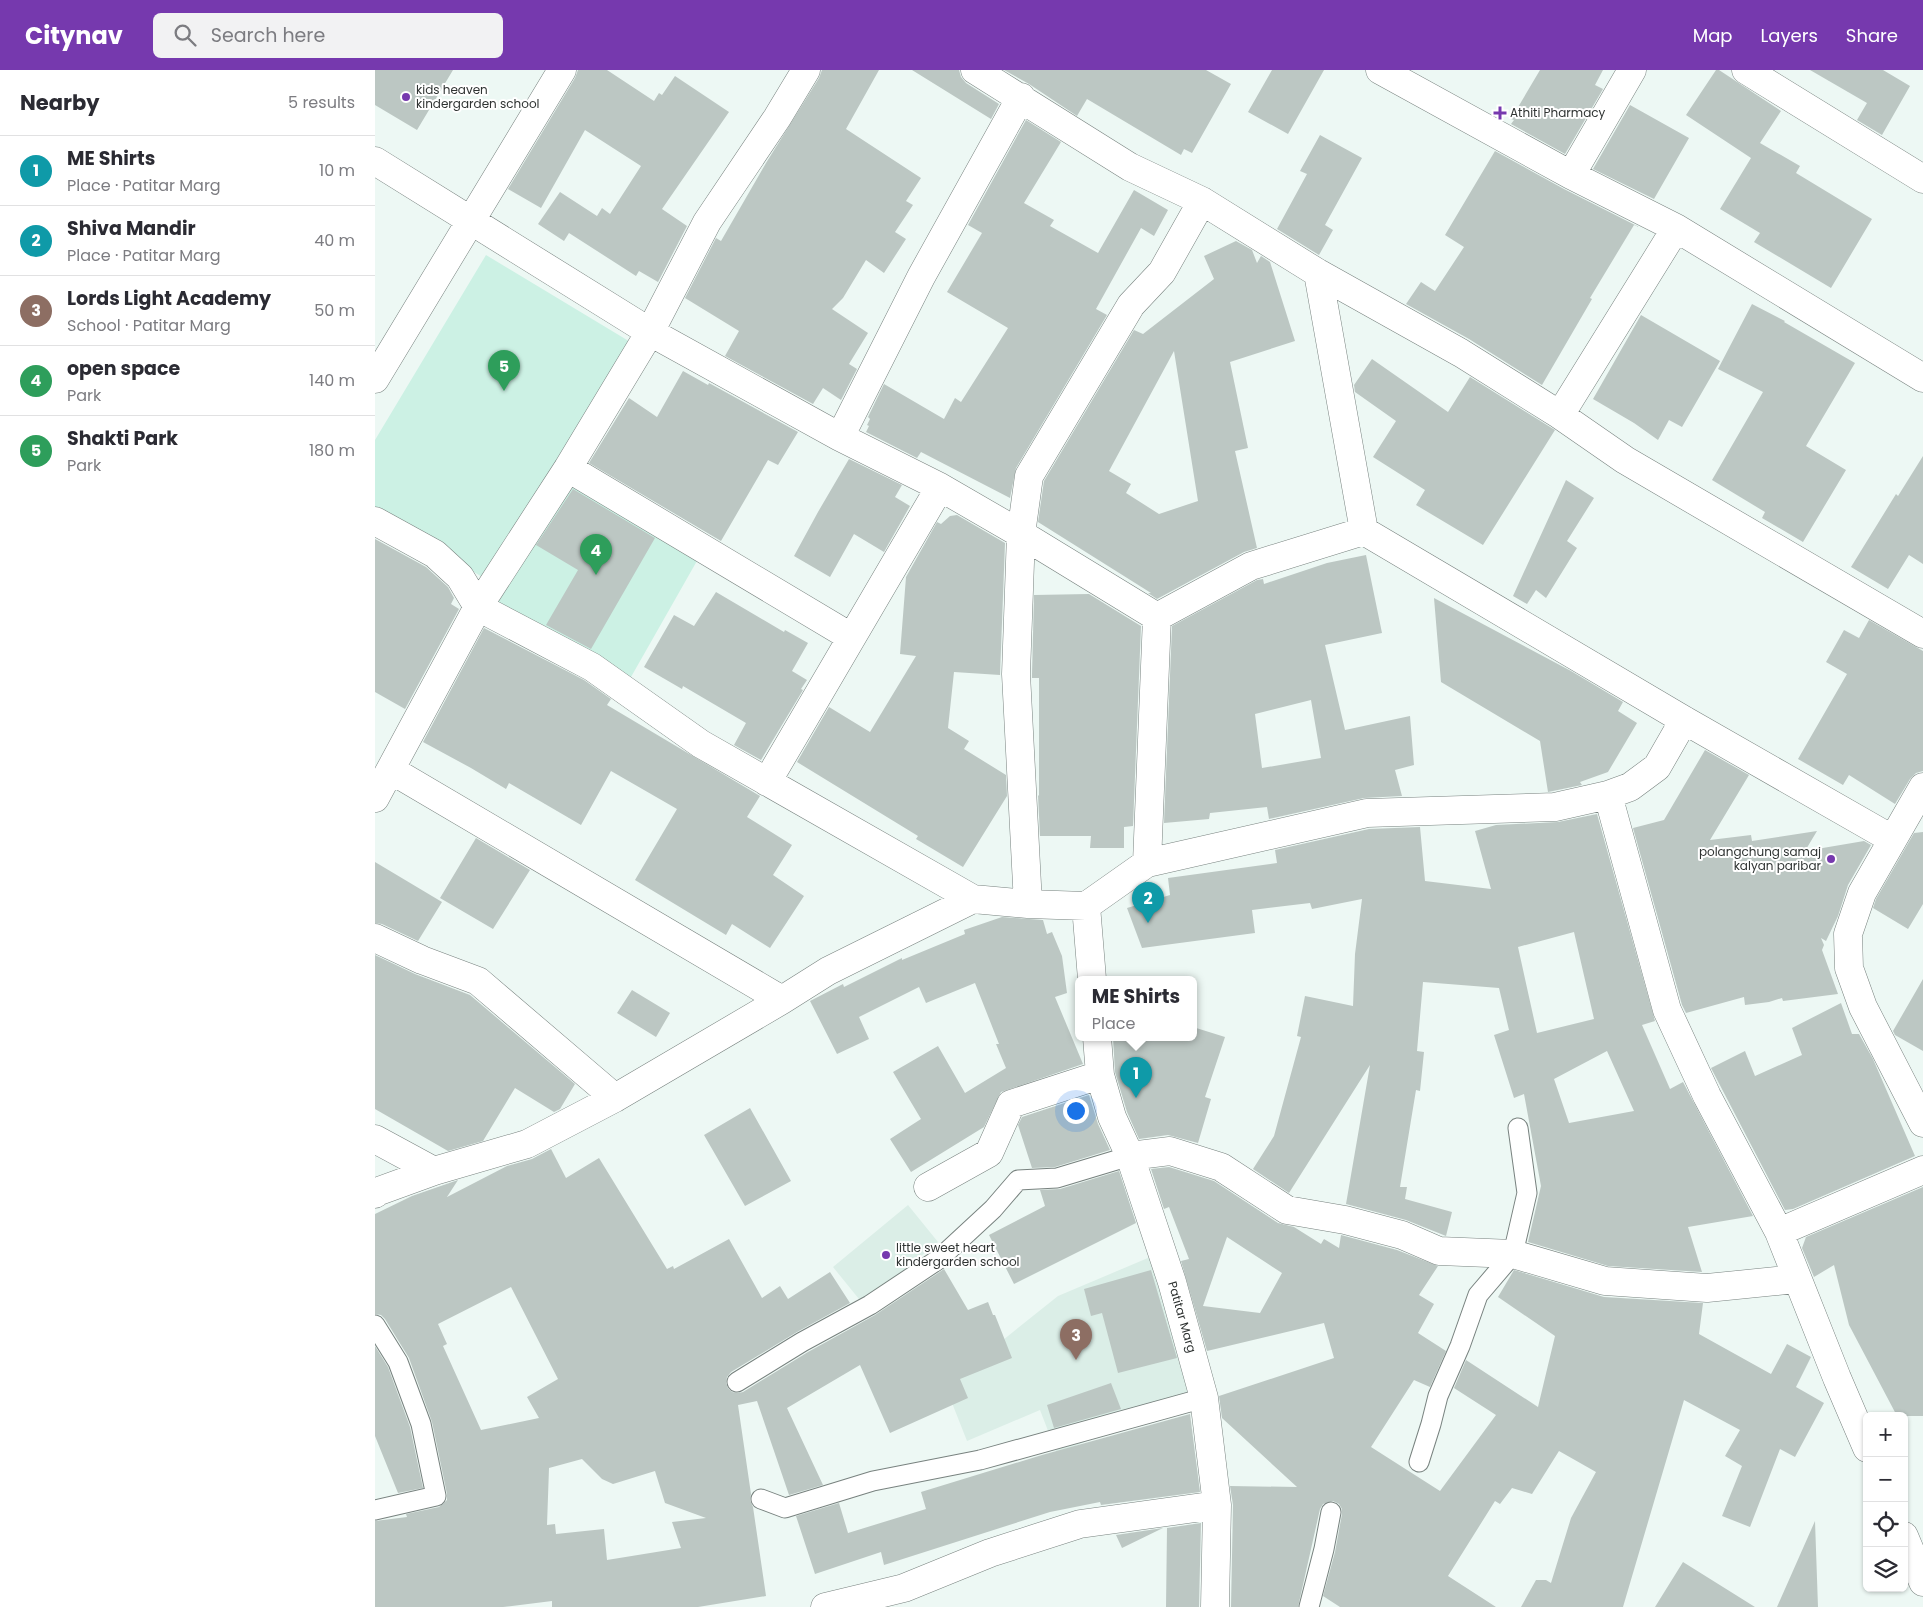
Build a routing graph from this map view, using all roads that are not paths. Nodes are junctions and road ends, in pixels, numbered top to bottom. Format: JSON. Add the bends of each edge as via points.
{"nodes":[{"id":1,"x":563,"y":70,"type":"edge"},
{"id":2,"x":806,"y":70,"type":"edge"},
{"id":3,"x":975,"y":70,"type":"edge"},
{"id":4,"x":1632,"y":70,"type":"edge"},
{"id":5,"x":1746,"y":70,"type":"edge"},
{"id":6,"x":1396,"y":74,"type":"edge"},
{"id":7,"x":1021,"y":98,"type":"junction"},
{"id":8,"x":375,"y":161,"type":"edge"},
{"id":9,"x":1571,"y":175,"type":"junction"},
{"id":10,"x":1923,"y":179,"type":"edge"},
{"id":11,"x":1202,"y":201,"type":"junction"},
{"id":12,"x":471,"y":221,"type":"junction"},
{"id":13,"x":1676,"y":228,"type":"junction"},
{"id":14,"x":1317,"y":273,"type":"junction"},
{"id":15,"x":650,"y":332,"type":"junction"},
{"id":16,"x":1923,"y":378,"type":"edge"},
{"id":17,"x":375,"y":379,"type":"edge"},
{"id":18,"x":1560,"y":415,"type":"junction"},
{"id":19,"x":840,"y":437,"type":"junction"},
{"id":20,"x":568,"y":468,"type":"junction"},
{"id":21,"x":940,"y":487,"type":"junction"},
{"id":22,"x":375,"y":521,"type":"edge"},
{"id":23,"x":1364,"y":531,"type":"junction"},
{"id":24,"x":1021,"y":534,"type":"junction"},
{"id":25,"x":478,"y":607,"type":"junction"},
{"id":26,"x":1157,"y":617,"type":"junction"},
{"id":27,"x":1923,"y":634,"type":"edge"},
{"id":28,"x":851,"y":637,"type":"junction"},
{"id":29,"x":1684,"y":720,"type":"junction"},
{"id":30,"x":391,"y":770,"type":"junction"},
{"id":31,"x":767,"y":782,"type":"junction"},
{"id":32,"x":1923,"y":787,"type":"edge"},
{"id":33,"x":1607,"y":795,"type":"junction"},
{"id":34,"x":375,"y":798,"type":"edge"},
{"id":35,"x":1892,"y":839,"type":"junction"},
{"id":36,"x":1147,"y":863,"type":"junction"},
{"id":37,"x":973,"y":899,"type":"junction"},
{"id":38,"x":1028,"y":904,"type":"junction"},
{"id":39,"x":1086,"y":906,"type":"junction"},
{"id":40,"x":375,"y":938,"type":"edge"},
{"id":41,"x":1092,"y":976,"type":"edge"},
{"id":42,"x":782,"y":1000,"type":"junction"},
{"id":43,"x":1097,"y":1041,"type":"edge"},
{"id":44,"x":1100,"y":1075,"type":"junction"},
{"id":45,"x":615,"y":1098,"type":"junction"},
{"id":46,"x":1923,"y":1123,"type":"edge"},
{"id":47,"x":1518,"y":1128,"type":"dead end"},
{"id":48,"x":375,"y":1139,"type":"edge"},
{"id":49,"x":1130,"y":1156,"type":"junction"},
{"id":50,"x":1923,"y":1170,"type":"edge"},
{"id":51,"x":434,"y":1171,"type":"junction"},
{"id":52,"x":928,"y":1188,"type":"dead end"},
{"id":53,"x":375,"y":1194,"type":"edge"},
{"id":54,"x":1779,"y":1232,"type":"junction"},
{"id":55,"x":1513,"y":1254,"type":"junction"},
{"id":56,"x":1796,"y":1279,"type":"junction"},
{"id":57,"x":375,"y":1325,"type":"edge"},
{"id":58,"x":737,"y":1382,"type":"dead end"},
{"id":59,"x":1204,"y":1398,"type":"junction"},
{"id":60,"x":1863,"y":1438,"type":"edge"},
{"id":61,"x":1419,"y":1462,"type":"dead end"},
{"id":62,"x":761,"y":1499,"type":"dead end"},
{"id":63,"x":1217,"y":1505,"type":"junction"},
{"id":64,"x":375,"y":1510,"type":"edge"},
{"id":65,"x":1331,"y":1512,"type":"dead end"},
{"id":66,"x":1908,"y":1546,"type":"edge"},
{"id":67,"x":1923,"y":1582,"type":"edge"},
{"id":68,"x":825,"y":1607,"type":"edge"},
{"id":69,"x":1215,"y":1607,"type":"edge"},
{"id":70,"x":1309,"y":1607,"type":"edge"}],
"edges":[{"from":1,"to":12,"type":"street"},
{"from":2,"to":15,"type":"street","via":[[707,222]]},
{"from":3,"to":7,"type":"street"},
{"from":4,"to":9,"type":"street"},
{"from":5,"to":10,"type":"street"},
{"from":6,"to":9,"type":"street"},
{"from":7,"to":11,"type":"street","via":[[1130,167]]},
{"from":7,"to":19,"type":"street","via":[[921,277]]},
{"from":8,"to":12,"type":"street"},
{"from":9,"to":13,"type":"street"},
{"from":11,"to":14,"type":"street"},
{"from":11,"to":24,"type":"street","via":[[1161,272],[1131,304],[1029,476]]},
{"from":12,"to":15,"type":"street"},
{"from":12,"to":17,"type":"street"},
{"from":13,"to":16,"type":"street"},
{"from":13,"to":18,"type":"street"},
{"from":14,"to":18,"type":"street","via":[[1461,353]]},
{"from":14,"to":23,"type":"street"},
{"from":15,"to":19,"type":"street"},
{"from":15,"to":20,"type":"street"},
{"from":18,"to":27,"type":"street","via":[[1625,460]]},
{"from":19,"to":21,"type":"street"},
{"from":20,"to":25,"type":"street"},
{"from":20,"to":28,"type":"street"},
{"from":21,"to":24,"type":"street"},
{"from":21,"to":28,"type":"street"},
{"from":22,"to":25,"type":"street","via":[[435,554],[460,577]]},
{"from":23,"to":26,"type":"street","via":[[1251,566]]},
{"from":23,"to":29,"type":"street"},
{"from":24,"to":26,"type":"street"},
{"from":24,"to":38,"type":"street","via":[[1015,674]]},
{"from":25,"to":30,"type":"street"},
{"from":25,"to":31,"type":"street","via":[[591,667],[701,744]]},
{"from":26,"to":36,"type":"street"},
{"from":28,"to":31,"type":"street"},
{"from":29,"to":33,"type":"street","via":[[1657,766],[1630,787]]},
{"from":29,"to":35,"type":"street"},
{"from":30,"to":34,"type":"street"},
{"from":30,"to":42,"type":"street"},
{"from":31,"to":37,"type":"street"},
{"from":32,"to":35,"type":"street"},
{"from":33,"to":36,"type":"street","via":[[1555,807],[1367,812]]},
{"from":33,"to":54,"type":"street","via":[[1667,1010],[1707,1096]]},
{"from":35,"to":46,"type":"street","via":[[1862,893],[1848,934],[1849,968],[1863,1007]]},
{"from":36,"to":39,"type":"street"},
{"from":37,"to":38,"type":"street"},
{"from":37,"to":42,"type":"street","via":[[828,971]]},
{"from":38,"to":39,"type":"street"},
{"from":39,"to":41,"type":"street"},
{"from":40,"to":45,"type":"street","via":[[478,981]]},
{"from":42,"to":45,"type":"street"},
{"from":43,"to":44,"type":"street","name":"Patitar Marg"},
{"from":44,"to":49,"type":"street","name":"Patitar Marg","via":[[1112,1117]]},
{"from":44,"to":52,"type":"street","via":[[1011,1104],[989,1153]]},
{"from":45,"to":51,"type":"street","via":[[527,1144]]},
{"from":47,"to":55,"type":"lane","via":[[1527,1193]]},
{"from":48,"to":51,"type":"street"},
{"from":49,"to":55,"type":"street","via":[[1170,1151],[1221,1167],[1287,1210],[1383,1230],[1439,1251]]},
{"from":49,"to":58,"type":"lane","via":[[1057,1178],[1018,1180],[993,1209],[939,1259],[870,1305]]},
{"from":49,"to":59,"type":"street","name":"Patitar Marg","via":[[1172,1282]]},
{"from":50,"to":54,"type":"street"},
{"from":51,"to":53,"type":"street"},
{"from":54,"to":56,"type":"street"},
{"from":55,"to":56,"type":"street","via":[[1605,1281],[1707,1288]]},
{"from":55,"to":61,"type":"lane","via":[[1478,1295],[1438,1396]]},
{"from":56,"to":60,"type":"street"},
{"from":57,"to":64,"type":"lane","via":[[398,1362],[421,1424],[436,1496]]},
{"from":59,"to":62,"type":"lane","via":[[980,1460],[873,1481],[785,1508]]},
{"from":59,"to":63,"type":"street","name":"Patitar Marg"},
{"from":63,"to":68,"type":"street","via":[[1080,1524],[990,1553],[904,1588]]},
{"from":63,"to":69,"type":"street","name":"Patitar Marg"},
{"from":65,"to":70,"type":"lane"},
{"from":66,"to":67,"type":"street"}]}
